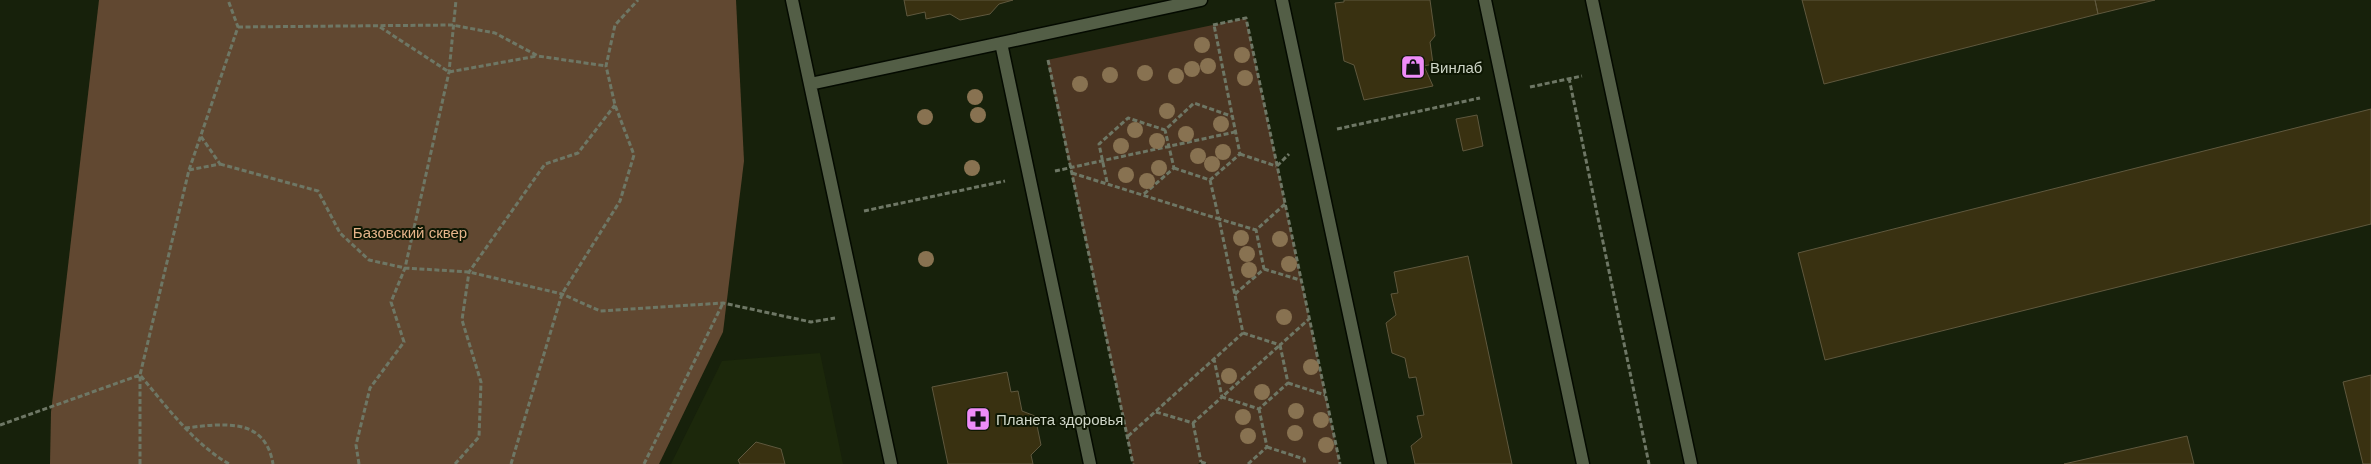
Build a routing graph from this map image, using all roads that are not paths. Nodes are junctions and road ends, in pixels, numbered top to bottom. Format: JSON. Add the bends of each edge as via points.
{"nodes":[{"id":1,"x":792,"y":0,"type":"edge"},
{"id":2,"x":1202,"y":0,"type":"edge"},
{"id":3,"x":1282,"y":0,"type":"edge"},
{"id":4,"x":1484,"y":0,"type":"edge"},
{"id":5,"x":1592,"y":0,"type":"edge"},
{"id":6,"x":1001,"y":44,"type":"junction"},
{"id":7,"x":810,"y":84,"type":"junction"},
{"id":8,"x":890,"y":464,"type":"edge"},
{"id":9,"x":1090,"y":464,"type":"edge"},
{"id":10,"x":1381,"y":464,"type":"edge"},
{"id":11,"x":1583,"y":464,"type":"edge"},
{"id":12,"x":1691,"y":464,"type":"edge"}],
"edges":[{"from":1,"to":7,"type":"street"},
{"from":2,"to":6,"type":"street"},
{"from":3,"to":10,"type":"street"},
{"from":4,"to":11,"type":"street"},
{"from":5,"to":12,"type":"street"},
{"from":6,"to":7,"type":"street"},
{"from":6,"to":9,"type":"street"},
{"from":7,"to":8,"type":"street"}]}
